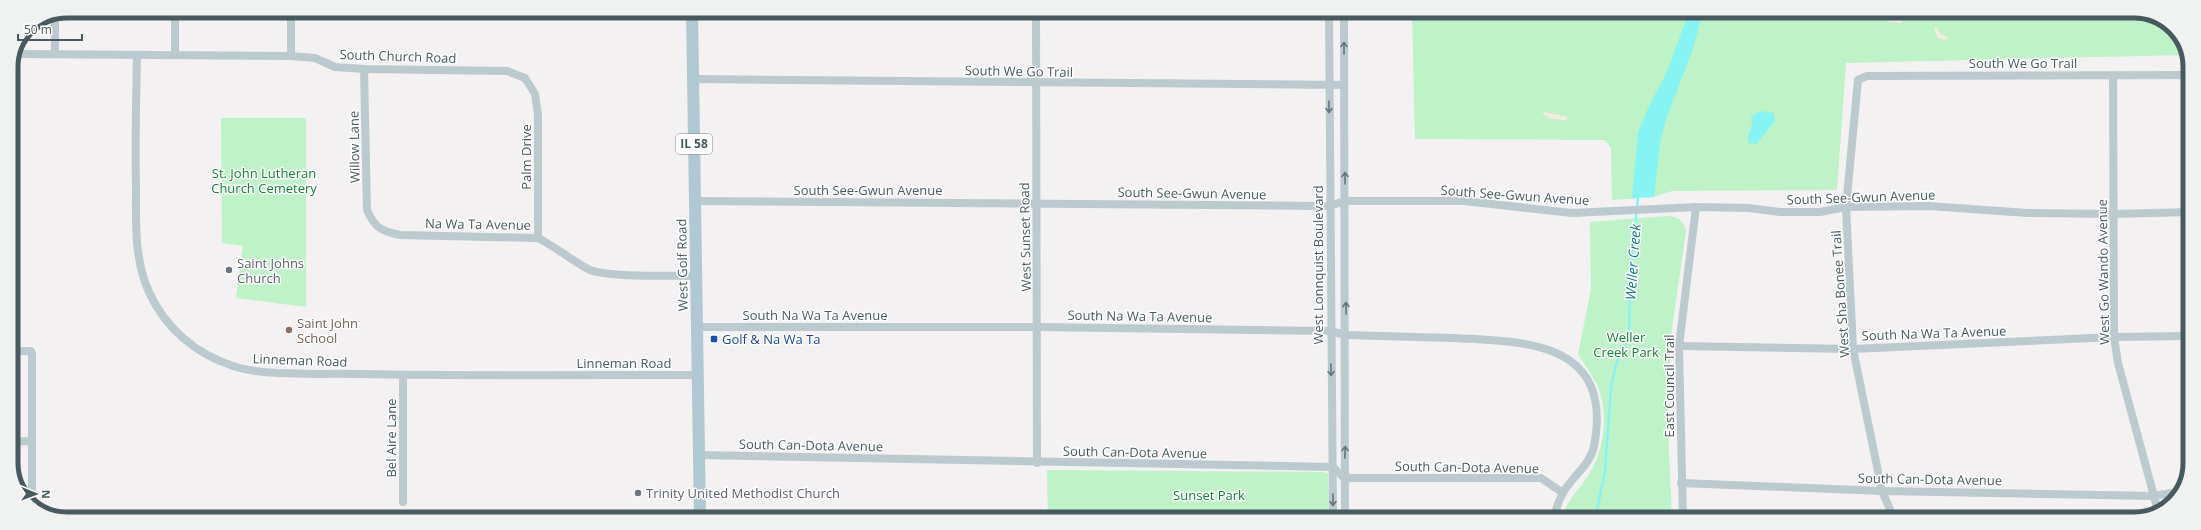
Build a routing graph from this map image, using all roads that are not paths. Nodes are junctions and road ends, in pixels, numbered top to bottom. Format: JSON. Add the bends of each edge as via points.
{"nodes":[{"id":1,"x":175,"y":18,"type":"edge"},
{"id":2,"x":291,"y":18,"type":"edge"},
{"id":3,"x":692,"y":18,"type":"edge"},
{"id":4,"x":1036,"y":18,"type":"edge"},
{"id":5,"x":1329,"y":18,"type":"edge"},
{"id":6,"x":1344,"y":18,"type":"edge"},
{"id":7,"x":55,"y":20,"type":"edge"},
{"id":8,"x":20,"y":54,"type":"edge"},
{"id":9,"x":55,"y":54,"type":"junction"},
{"id":10,"x":175,"y":54,"type":"junction"},
{"id":11,"x":137,"y":55,"type":"junction"},
{"id":12,"x":291,"y":56,"type":"junction"},
{"id":13,"x":364,"y":70,"type":"junction"},
{"id":14,"x":2113,"y":75,"type":"junction"},
{"id":15,"x":2183,"y":75,"type":"edge"},
{"id":16,"x":525,"y":78,"type":"joint"},
{"id":17,"x":693,"y":79,"type":"junction"},
{"id":18,"x":1858,"y":80,"type":"joint"},
{"id":19,"x":1036,"y":83,"type":"junction"},
{"id":20,"x":1330,"y":85,"type":"junction"},
{"id":21,"x":1344,"y":85,"type":"junction"},
{"id":22,"x":695,"y":201,"type":"junction"},
{"id":23,"x":1345,"y":201,"type":"junction"},
{"id":24,"x":1036,"y":204,"type":"junction"},
{"id":25,"x":1330,"y":206,"type":"junction"},
{"id":26,"x":1696,"y":206,"type":"junction"},
{"id":27,"x":1846,"y":207,"type":"junction"},
{"id":28,"x":2183,"y":212,"type":"edge"},
{"id":29,"x":2114,"y":214,"type":"junction"},
{"id":30,"x":373,"y":224,"type":"joint"},
{"id":31,"x":538,"y":238,"type":"junction"},
{"id":32,"x":696,"y":276,"type":"junction"},
{"id":33,"x":1037,"y":326,"type":"junction"},
{"id":34,"x":697,"y":327,"type":"junction"},
{"id":35,"x":1330,"y":331,"type":"junction"},
{"id":36,"x":1346,"y":335,"type":"junction"},
{"id":37,"x":2183,"y":336,"type":"edge"},
{"id":38,"x":2114,"y":337,"type":"junction"},
{"id":39,"x":1679,"y":346,"type":"junction"},
{"id":40,"x":1853,"y":349,"type":"junction"},
{"id":41,"x":18,"y":351,"type":"edge"},
{"id":42,"x":403,"y":375,"type":"junction"},
{"id":43,"x":697,"y":375,"type":"junction"},
{"id":44,"x":31,"y":441,"type":"junction"},
{"id":45,"x":18,"y":442,"type":"edge"},
{"id":46,"x":698,"y":455,"type":"junction"},
{"id":47,"x":1037,"y":463,"type":"junction"},
{"id":48,"x":1333,"y":467,"type":"junction"},
{"id":49,"x":1344,"y":478,"type":"junction"},
{"id":50,"x":1681,"y":482,"type":"junction"},
{"id":51,"x":1882,"y":491,"type":"junction"},
{"id":52,"x":1563,"y":493,"type":"junction"},
{"id":53,"x":2172,"y":493,"type":"edge"},
{"id":54,"x":2153,"y":496,"type":"junction"},
{"id":55,"x":32,"y":497,"type":"edge"},
{"id":56,"x":402,"y":502,"type":"dead end"},
{"id":57,"x":2156,"y":506,"type":"edge"},
{"id":58,"x":700,"y":512,"type":"edge"},
{"id":59,"x":1333,"y":512,"type":"edge"},
{"id":60,"x":1345,"y":512,"type":"edge"},
{"id":61,"x":1556,"y":512,"type":"edge"},
{"id":62,"x":1683,"y":512,"type":"edge"},
{"id":63,"x":1891,"y":512,"type":"edge"}],
"edges":[{"from":1,"to":10,"type":"street"},
{"from":2,"to":12,"type":"street"},
{"from":3,"to":17,"type":"main road","name":"West Golf Road","number":"IL 58"},
{"from":4,"to":19,"type":"street","name":"West Sunset Road"},
{"from":5,"to":20,"type":"street","name":"West Lonnquist Boulevard"},
{"from":21,"to":6,"type":"street","name":"West Lonnquist Boulevard","one_way":true},
{"from":7,"to":9,"type":"street"},
{"from":8,"to":9,"type":"street"},
{"from":9,"to":11,"type":"street"},
{"from":10,"to":11,"type":"street"},
{"from":10,"to":12,"type":"street","name":"South Church Road"},
{"from":11,"to":42,"type":"street","name":"Linneman Road","via":[[135,146],[138,254],[150,294],[170,326],[198,350],[217,360],[253,372]]},
{"from":12,"to":13,"type":"street","name":"South Church Road","via":[[315,58],[335,67]]},
{"from":13,"to":16,"type":"street","name":"South Church Road","via":[[507,71]]},
{"from":13,"to":30,"type":"street","name":"Willow Lane","via":[[367,210]]},
{"from":14,"to":15,"type":"street","name":"South We Go Trail"},
{"from":14,"to":18,"type":"street","name":"South We Go Trail","via":[[1867,76]]},
{"from":14,"to":29,"type":"street","name":"West Go Wando Avenue"},
{"from":16,"to":31,"type":"street","name":"Palm Drive","via":[[535,94],[538,116]]},
{"from":17,"to":19,"type":"street","name":"South We Go Trail"},
{"from":17,"to":22,"type":"main road","name":"West Golf Road","number":"IL 58"},
{"from":18,"to":27,"type":"street","name":"West Sha Bonee Trail"},
{"from":19,"to":20,"type":"street","name":"South We Go Trail"},
{"from":19,"to":24,"type":"street","name":"West Sunset Road"},
{"from":20,"to":21,"type":"street","name":"South We Go Trail"},
{"from":20,"to":25,"type":"street","name":"West Lonnquist Boulevard","one_way":true},
{"from":23,"to":21,"type":"street","name":"West Lonnquist Boulevard","one_way":true},
{"from":22,"to":24,"type":"street","name":"South See-Gwun Avenue"},
{"from":22,"to":32,"type":"main road","name":"West Golf Road","number":"IL 58"},
{"from":23,"to":25,"type":"street","name":"South See-Gwun Avenue"},
{"from":23,"to":26,"type":"street","name":"South See-Gwun Avenue","via":[[1464,201],[1572,213]]},
{"from":36,"to":23,"type":"street","name":"West Lonnquist Boulevard","one_way":true},
{"from":24,"to":25,"type":"street","name":"South See-Gwun Avenue"},
{"from":24,"to":33,"type":"street","name":"West Sunset Road"},
{"from":25,"to":35,"type":"street","name":"West Lonnquist Boulevard"},
{"from":26,"to":27,"type":"street","name":"South See-Gwun Avenue","via":[[1796,212],[1820,212]]},
{"from":26,"to":39,"type":"street","name":"East Council Trail"},
{"from":27,"to":29,"type":"street","name":"South See-Gwun Avenue","via":[[1929,206],[2027,214]]},
{"from":27,"to":40,"type":"street","name":"West Sha Bonee Trail"},
{"from":28,"to":29,"type":"street","name":"South See-Gwun Avenue"},
{"from":29,"to":38,"type":"street","name":"West Go Wando Avenue"},
{"from":30,"to":31,"type":"street","name":"Na Wa Ta Avenue","via":[[385,232],[400,235]]},
{"from":31,"to":32,"type":"street","name":"Na Wa Ta Avenue","via":[[558,247],[589,270]]},
{"from":32,"to":34,"type":"main road","name":"West Golf Road","number":"IL 58"},
{"from":33,"to":34,"type":"street","name":"South Na Wa Ta Avenue"},
{"from":33,"to":35,"type":"street","name":"South Na Wa Ta Avenue"},
{"from":33,"to":47,"type":"street","name":"West Sunset Road"},
{"from":34,"to":43,"type":"main road","name":"West Golf Road","number":"IL 58"},
{"from":35,"to":36,"type":"street","name":"South Na Wa Ta Avenue"},
{"from":35,"to":48,"type":"street","name":"West Lonnquist Boulevard","one_way":true},
{"from":49,"to":36,"type":"street","name":"West Lonnquist Boulevard","one_way":true},
{"from":36,"to":52,"type":"street","name":"South Na Wa Ta Avenue","via":[[1510,340],[1546,348],[1576,365],[1588,381],[1594,395],[1597,416],[1594,447],[1585,466]]},
{"from":37,"to":38,"type":"street","name":"South Na Wa Ta Avenue"},
{"from":38,"to":40,"type":"street","name":"South Na Wa Ta Avenue"},
{"from":38,"to":54,"type":"street","name":"West Go Wando Avenue","via":[[2118,363]]},
{"from":39,"to":40,"type":"street","name":"South Na Wa Ta Avenue"},
{"from":39,"to":50,"type":"street","name":"East Council Trail"},
{"from":40,"to":51,"type":"street","name":"West Sha Bonee Trail"},
{"from":41,"to":44,"type":"street","via":[[31,351]]},
{"from":42,"to":43,"type":"street","name":"Linneman Road"},
{"from":42,"to":56,"type":"street","name":"Bel Aire Lane"},
{"from":43,"to":46,"type":"main road","name":"West Golf Road","number":"IL 58"},
{"from":44,"to":45,"type":"street"},
{"from":44,"to":55,"type":"street"},
{"from":46,"to":47,"type":"street","name":"South Can-Dota Avenue"},
{"from":46,"to":58,"type":"main road","name":"West Golf Road","number":"IL 58"},
{"from":47,"to":48,"type":"street","name":"South Can-Dota Avenue"},
{"from":48,"to":49,"type":"street"},
{"from":48,"to":59,"type":"street","name":"West Lonnquist Boulevard","one_way":true},
{"from":49,"to":52,"type":"street","name":"South Can-Dota Avenue","via":[[1541,478]]},
{"from":49,"to":60,"type":"street","name":"West Lonnquist Boulevard"},
{"from":50,"to":51,"type":"street","name":"South Can-Dota Avenue"},
{"from":50,"to":62,"type":"street","name":"East Council Trail"},
{"from":51,"to":54,"type":"street","name":"South Can-Dota Avenue"},
{"from":51,"to":63,"type":"street","name":"West Sha Bonee Trail"},
{"from":52,"to":61,"type":"street","name":"South Na Wa Ta Avenue"},
{"from":53,"to":54,"type":"street","name":"South Can-Dota Avenue"},
{"from":54,"to":57,"type":"street","name":"West Go Wando Avenue"}]}
